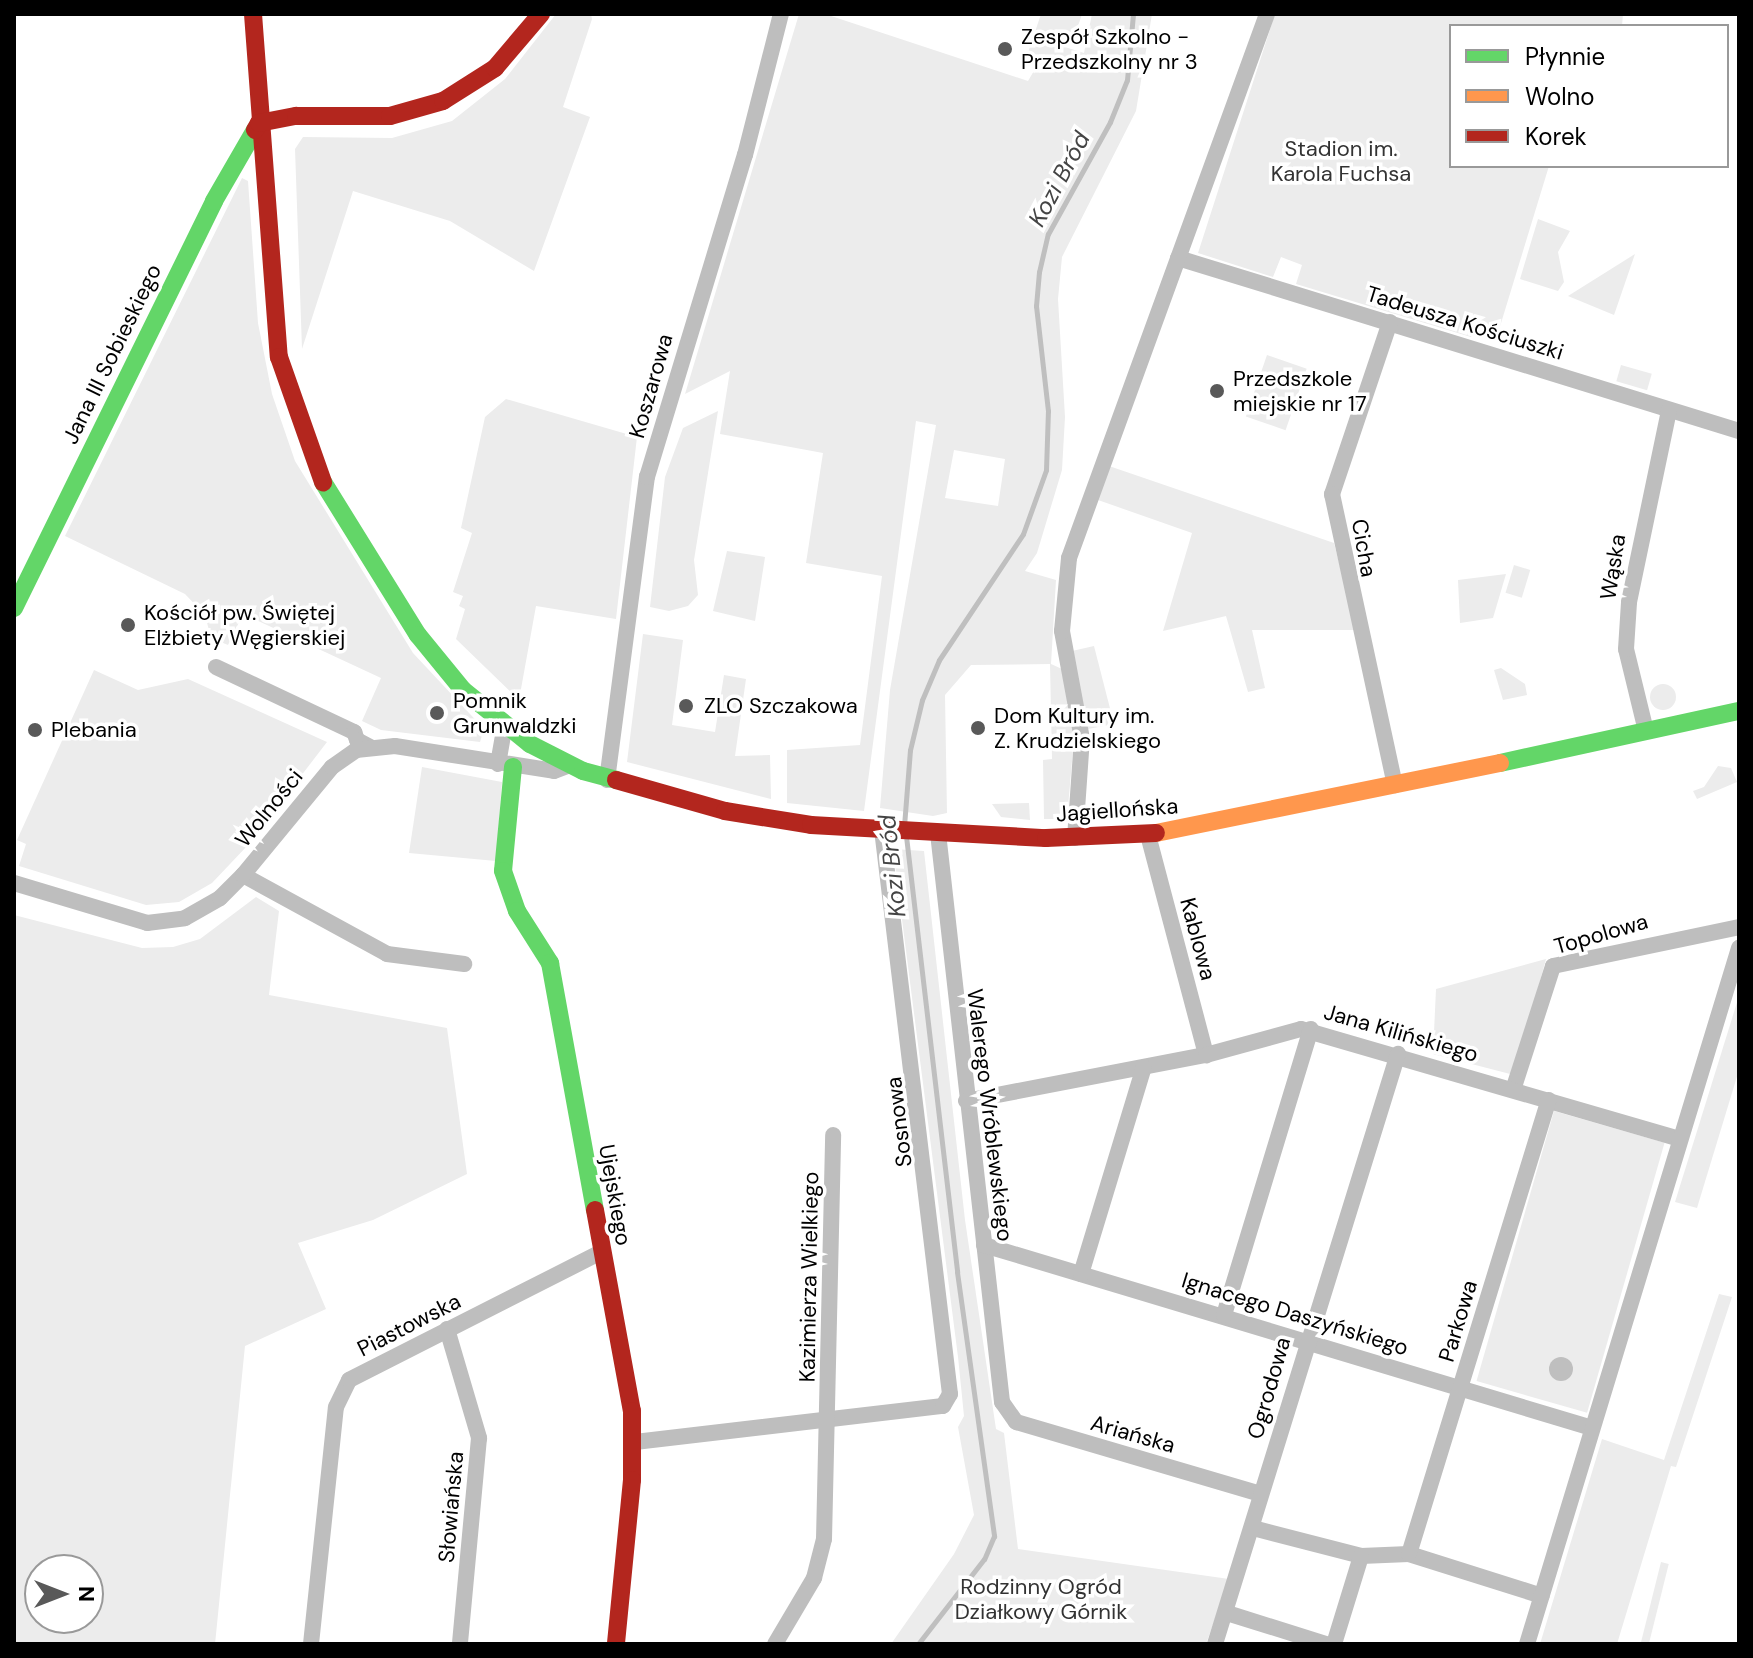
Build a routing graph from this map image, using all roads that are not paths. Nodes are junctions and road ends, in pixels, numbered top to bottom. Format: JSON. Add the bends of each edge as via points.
{"nodes":[{"id":1,"x":253,"y":14,"type":"edge"},
{"id":2,"x":541,"y":14,"type":"edge"},
{"id":3,"x":781,"y":14,"type":"edge"},
{"id":4,"x":1267,"y":14,"type":"edge"},
{"id":5,"x":259,"y":123,"type":"junction"},
{"id":6,"x":1178,"y":258,"type":"junction"},
{"id":7,"x":1390,"y":322,"type":"junction"},
{"id":8,"x":1669,"y":410,"type":"junction"},
{"id":9,"x":1739,"y":431,"type":"edge"},
{"id":10,"x":14,"y":608,"type":"edge"},
{"id":11,"x":216,"y":667,"type":"dead end"},
{"id":12,"x":1739,"y":711,"type":"edge"},
{"id":13,"x":505,"y":726,"type":"junction"},
{"id":14,"x":1646,"y":731,"type":"junction"},
{"id":15,"x":370,"y":747,"type":"junction"},
{"id":16,"x":506,"y":765,"type":"junction"},
{"id":17,"x":570,"y":765,"type":"junction"},
{"id":18,"x":607,"y":780,"type":"junction"},
{"id":19,"x":1395,"y":785,"type":"junction"},
{"id":20,"x":885,"y":830,"type":"junction"},
{"id":21,"x":935,"y":832,"type":"junction"},
{"id":22,"x":1148,"y":835,"type":"junction"},
{"id":23,"x":1075,"y":838,"type":"junction"},
{"id":24,"x":243,"y":875,"type":"junction"},
{"id":25,"x":14,"y":883,"type":"edge"},
{"id":26,"x":1739,"y":927,"type":"edge"},
{"id":27,"x":1739,"y":948,"type":"edge"},
{"id":28,"x":464,"y":964,"type":"dead end"},
{"id":29,"x":1311,"y":1029,"type":"junction"},
{"id":30,"x":1398,"y":1054,"type":"junction"},
{"id":31,"x":1206,"y":1055,"type":"junction"},
{"id":32,"x":1144,"y":1067,"type":"junction"},
{"id":33,"x":1513,"y":1090,"type":"junction"},
{"id":34,"x":1549,"y":1100,"type":"junction"},
{"id":35,"x":966,"y":1101,"type":"junction"},
{"id":36,"x":833,"y":1135,"type":"dead end"},
{"id":37,"x":1679,"y":1139,"type":"junction"},
{"id":38,"x":984,"y":1245,"type":"junction"},
{"id":39,"x":601,"y":1252,"type":"junction"},
{"id":40,"x":1081,"y":1274,"type":"junction"},
{"id":41,"x":1224,"y":1315,"type":"junction"},
{"id":42,"x":447,"y":1329,"type":"junction"},
{"id":43,"x":1306,"y":1338,"type":"junction"},
{"id":44,"x":1460,"y":1387,"type":"junction"},
{"id":45,"x":1002,"y":1402,"type":"joint"},
{"id":46,"x":828,"y":1420,"type":"junction"},
{"id":47,"x":1592,"y":1428,"type":"junction"},
{"id":48,"x":635,"y":1442,"type":"junction"},
{"id":49,"x":1261,"y":1494,"type":"junction"},
{"id":50,"x":1254,"y":1520,"type":"junction"},
{"id":51,"x":1409,"y":1554,"type":"junction"},
{"id":52,"x":1361,"y":1556,"type":"junction"},
{"id":53,"x":1542,"y":1596,"type":"junction"},
{"id":54,"x":1227,"y":1613,"type":"junction"},
{"id":55,"x":311,"y":1644,"type":"edge"},
{"id":56,"x":460,"y":1644,"type":"edge"},
{"id":57,"x":616,"y":1644,"type":"edge"},
{"id":58,"x":775,"y":1644,"type":"edge"},
{"id":59,"x":1215,"y":1644,"type":"edge"},
{"id":60,"x":1326,"y":1644,"type":"edge"},
{"id":61,"x":1334,"y":1644,"type":"edge"},
{"id":62,"x":1527,"y":1644,"type":"edge"}],
"edges":[{"from":1,"to":5,"type":"street","name":"Jagiellońska"},
{"from":2,"to":5,"type":"street","via":[[495,68],[443,101],[390,116],[296,116]]},
{"from":3,"to":18,"type":"street","name":"Koszarowa","via":[[745,155],[647,477]]},
{"from":4,"to":6,"type":"street"},
{"from":5,"to":10,"type":"street","name":"Jana III Sobieskiego","via":[[214,201]]},
{"from":5,"to":13,"type":"street","name":"Jagiellońska","via":[[279,357],[306,446],[330,497],[418,635],[463,690]]},
{"from":6,"to":7,"type":"street","name":"Tadeusza Kościuszki"},
{"from":6,"to":23,"type":"street","via":[[1065,581],[1062,631],[1082,739]]},
{"from":7,"to":8,"type":"street","name":"Tadeusza Kościuszki"},
{"from":7,"to":19,"type":"street","name":"Cicha","via":[[1332,494]]},
{"from":8,"to":9,"type":"street","name":"Tadeusza Kościuszki"},
{"from":8,"to":14,"type":"street","name":"Wąska","via":[[1629,602],[1626,649]]},
{"from":11,"to":15,"type":"street","via":[[354,732]]},
{"from":12,"to":14,"type":"street","name":"Jagiellońska"},
{"from":13,"to":16,"type":"street"},
{"from":13,"to":17,"type":"street","name":"Jagiellońska"},
{"from":14,"to":19,"type":"street","name":"Jagiellońska"},
{"from":15,"to":16,"type":"street"},
{"from":15,"to":24,"type":"street","name":"Wolności","via":[[332,767]]},
{"from":16,"to":17,"type":"street","via":[[554,771]]},
{"from":16,"to":39,"type":"street","name":"Ujejskiego","via":[[503,871],[517,911],[550,963]]},
{"from":17,"to":18,"type":"street","name":"Jagiellońska"},
{"from":18,"to":20,"type":"street","name":"Jagiellońska","via":[[766,819]]},
{"from":19,"to":22,"type":"street","name":"Jagiellońska"},
{"from":20,"to":21,"type":"street","name":"Jagiellońska"},
{"from":20,"to":46,"type":"street","name":"Sosnowa","via":[[950,1394],[943,1406]]},
{"from":21,"to":23,"type":"street","name":"Jagiellońska"},
{"from":21,"to":35,"type":"street","name":"Walerego Wróblewskiego"},
{"from":22,"to":23,"type":"street","name":"Jagiellońska"},
{"from":22,"to":31,"type":"street","name":"Kablowa"},
{"from":24,"to":25,"type":"street","name":"Wolności","via":[[220,898],[185,918],[147,923]]},
{"from":24,"to":28,"type":"street","via":[[387,954]]},
{"from":26,"to":33,"type":"street","name":"Topolowa","via":[[1553,966]]},
{"from":27,"to":37,"type":"street"},
{"from":29,"to":30,"type":"street","name":"Jana Kilińskiego"},
{"from":29,"to":31,"type":"street","name":"Jana Kilińskiego"},
{"from":29,"to":41,"type":"street"},
{"from":30,"to":33,"type":"street","name":"Jana Kilińskiego"},
{"from":30,"to":43,"type":"street","name":"Ogrodowa"},
{"from":31,"to":32,"type":"street","name":"Jana Kilińskiego"},
{"from":32,"to":35,"type":"street","name":"Jana Kilińskiego"},
{"from":32,"to":40,"type":"street"},
{"from":33,"to":34,"type":"street","name":"Jana Kilińskiego"},
{"from":34,"to":37,"type":"street","name":"Jana Kilińskiego"},
{"from":34,"to":44,"type":"street","name":"Parkowa"},
{"from":35,"to":38,"type":"street","name":"Walerego Wróblewskiego"},
{"from":36,"to":46,"type":"street","name":"Kazimierza Wielkiego"},
{"from":37,"to":47,"type":"street"},
{"from":38,"to":40,"type":"street","name":"Ignacego Daszyńskiego"},
{"from":38,"to":45,"type":"street","name":"Walerego Wróblewskiego"},
{"from":39,"to":42,"type":"street","name":"Piastowska"},
{"from":39,"to":48,"type":"street","name":"Ujejskiego"},
{"from":40,"to":41,"type":"street","name":"Ignacego Daszyńskiego"},
{"from":41,"to":43,"type":"street","name":"Ignacego Daszyńskiego"},
{"from":42,"to":55,"type":"street","name":"Piastowska","via":[[349,1380],[339,1393]]},
{"from":42,"to":56,"type":"street","name":"Słowiańska","via":[[479,1438]]},
{"from":43,"to":44,"type":"street","name":"Ignacego Daszyńskiego"},
{"from":43,"to":49,"type":"street","name":"Ogrodowa"},
{"from":44,"to":47,"type":"street","name":"Ignacego Daszyńskiego"},
{"from":44,"to":51,"type":"street","name":"Parkowa"},
{"from":45,"to":49,"type":"street","name":"Ariańska","via":[[1016,1422]]},
{"from":46,"to":48,"type":"street"},
{"from":46,"to":58,"type":"street","name":"Kazimierza Wielkiego","via":[[820,1562]]},
{"from":47,"to":53,"type":"street"},
{"from":48,"to":57,"type":"street","name":"Ujejskiego"},
{"from":49,"to":50,"type":"street","name":"Ogrodowa"},
{"from":50,"to":52,"type":"street"},
{"from":50,"to":54,"type":"street","name":"Ogrodowa"},
{"from":51,"to":52,"type":"street"},
{"from":51,"to":53,"type":"street"},
{"from":52,"to":61,"type":"street"},
{"from":53,"to":62,"type":"street"},
{"from":54,"to":59,"type":"street","name":"Ogrodowa"},
{"from":54,"to":60,"type":"street"}]}
